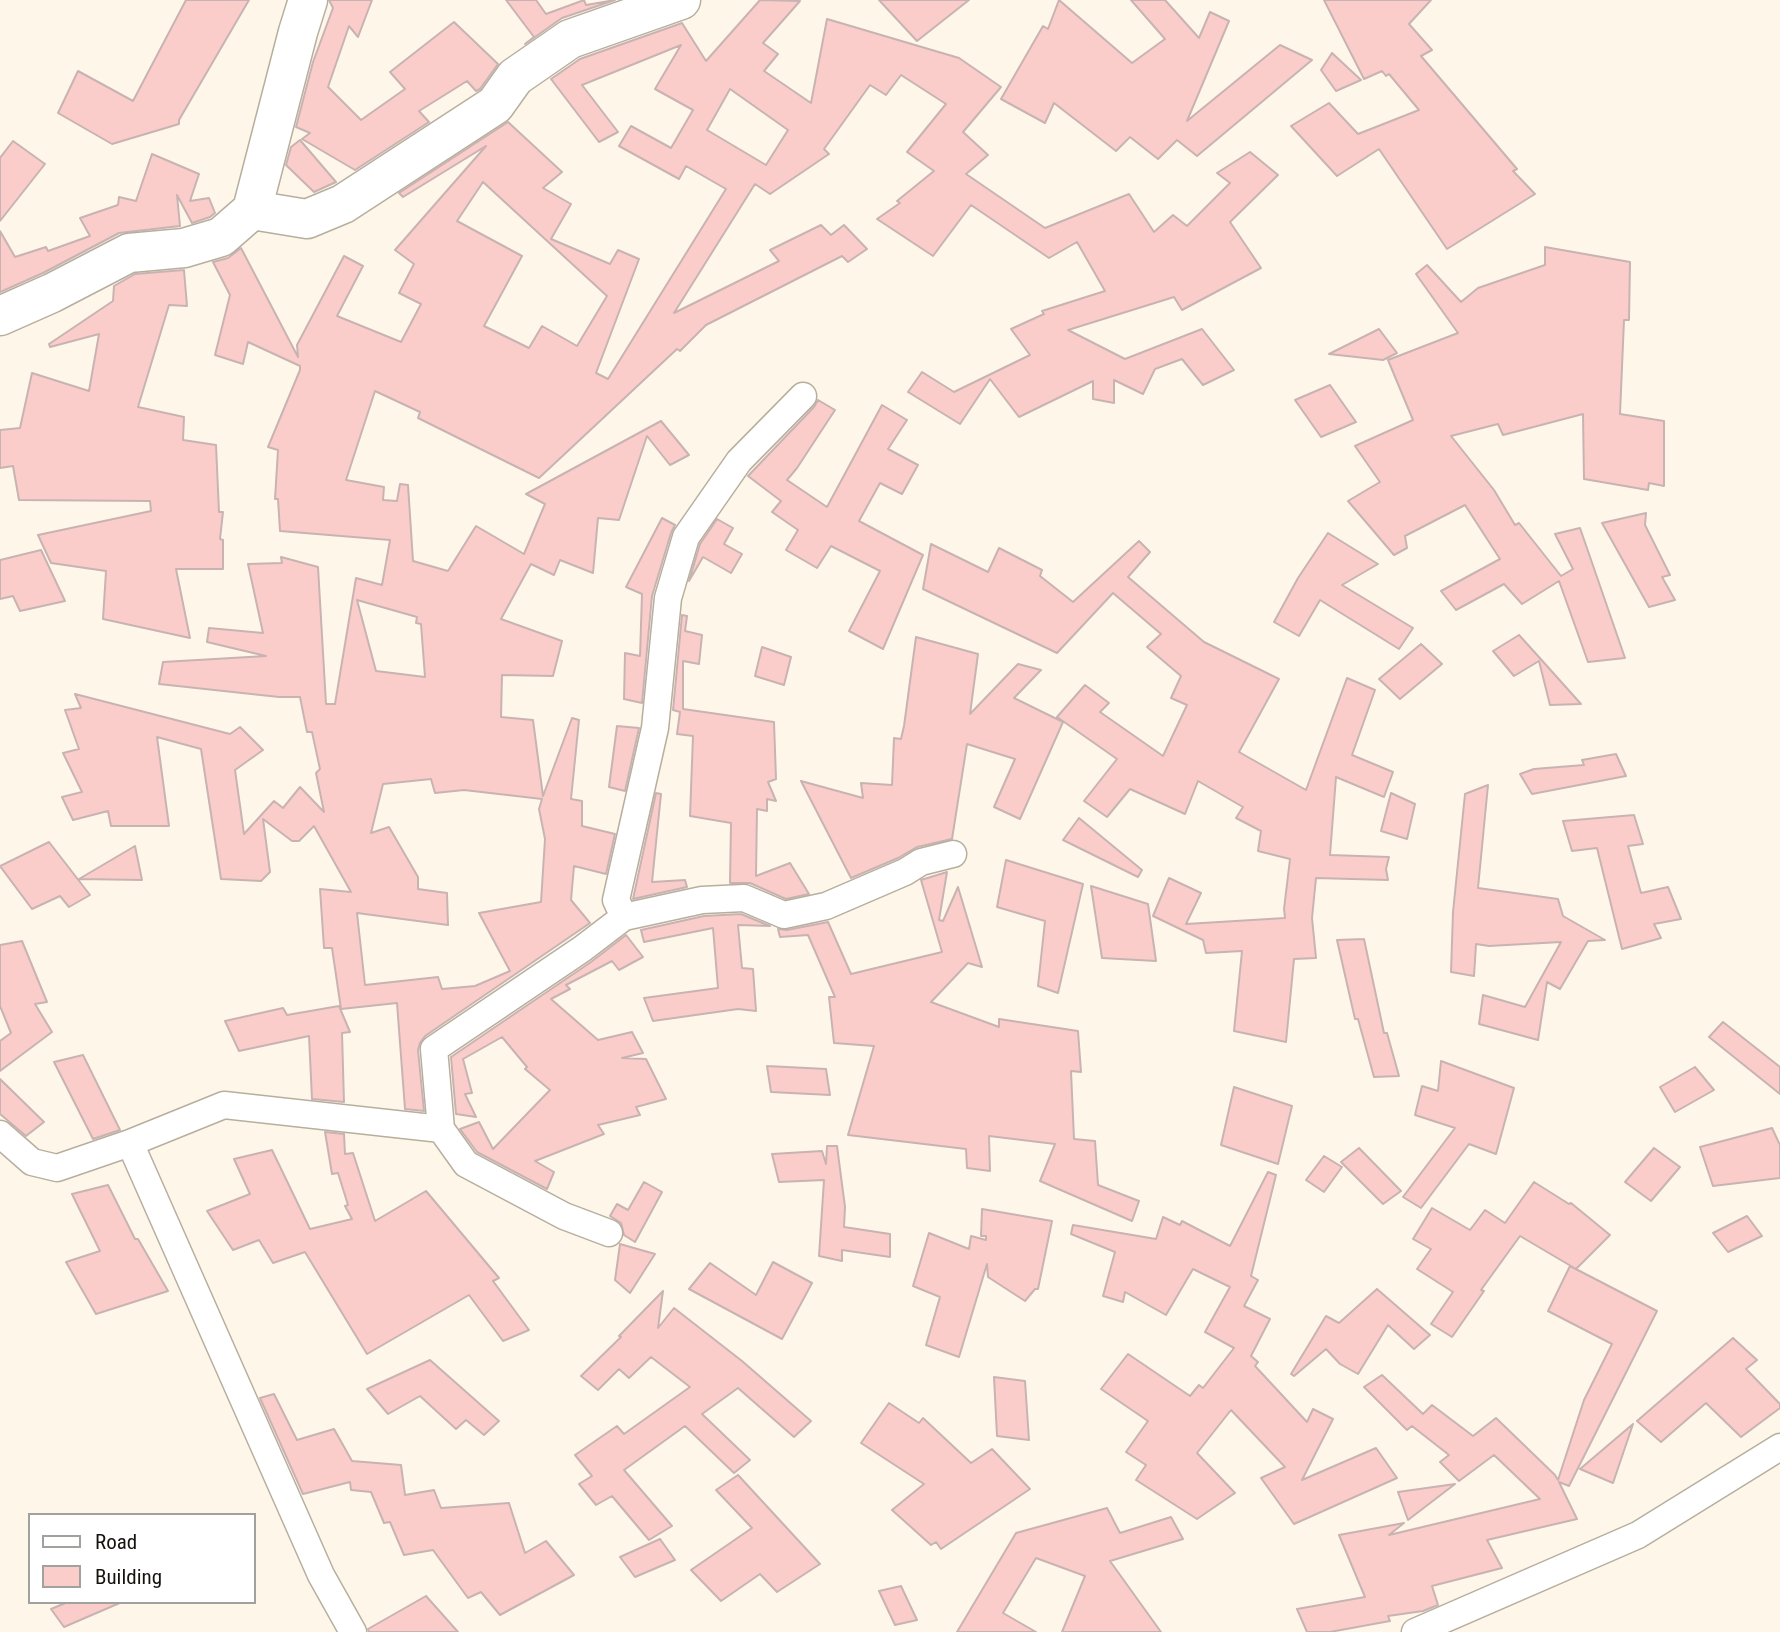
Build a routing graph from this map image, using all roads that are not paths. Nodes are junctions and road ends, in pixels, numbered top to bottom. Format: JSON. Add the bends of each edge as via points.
{"nodes":[{"id":1,"x":308,"y":0,"type":"edge"},
{"id":2,"x":681,"y":0,"type":"edge"},
{"id":3,"x":252,"y":210,"type":"junction"},
{"id":4,"x":0,"y":316,"type":"edge"},
{"id":5,"x":803,"y":396,"type":"dead end"},
{"id":6,"x":953,"y":854,"type":"dead end"},
{"id":7,"x":624,"y":917,"type":"junction"},
{"id":8,"x":441,"y":1129,"type":"junction"},
{"id":9,"x":0,"y":1133,"type":"edge"},
{"id":10,"x":130,"y":1143,"type":"junction"},
{"id":11,"x":609,"y":1233,"type":"dead end"},
{"id":12,"x":1780,"y":1447,"type":"edge"},
{"id":13,"x":354,"y":1632,"type":"edge"},
{"id":14,"x":1415,"y":1632,"type":"edge"}],
"edges":[{"from":1,"to":3,"type":"street"},
{"from":2,"to":3,"type":"street","via":[[570,40],[514,77],[495,106],[343,204],[307,219]]},
{"from":3,"to":4,"type":"street","via":[[221,237],[184,248],[129,253]]},
{"from":5,"to":7,"type":"street","via":[[739,461],[686,537],[668,598],[655,727],[616,900]]},
{"from":6,"to":7,"type":"street","via":[[920,862],[827,906],[784,915],[744,898],[702,901]]},
{"from":7,"to":8,"type":"street","via":[[434,1049]]},
{"from":8,"to":10,"type":"street","via":[[224,1105]]},
{"from":8,"to":11,"type":"street","via":[[466,1164],[564,1216]]},
{"from":9,"to":10,"type":"street","via":[[32,1162],[57,1168]]},
{"from":10,"to":13,"type":"street","via":[[321,1575]]},
{"from":12,"to":14,"type":"street","via":[[1638,1535]]}]}
